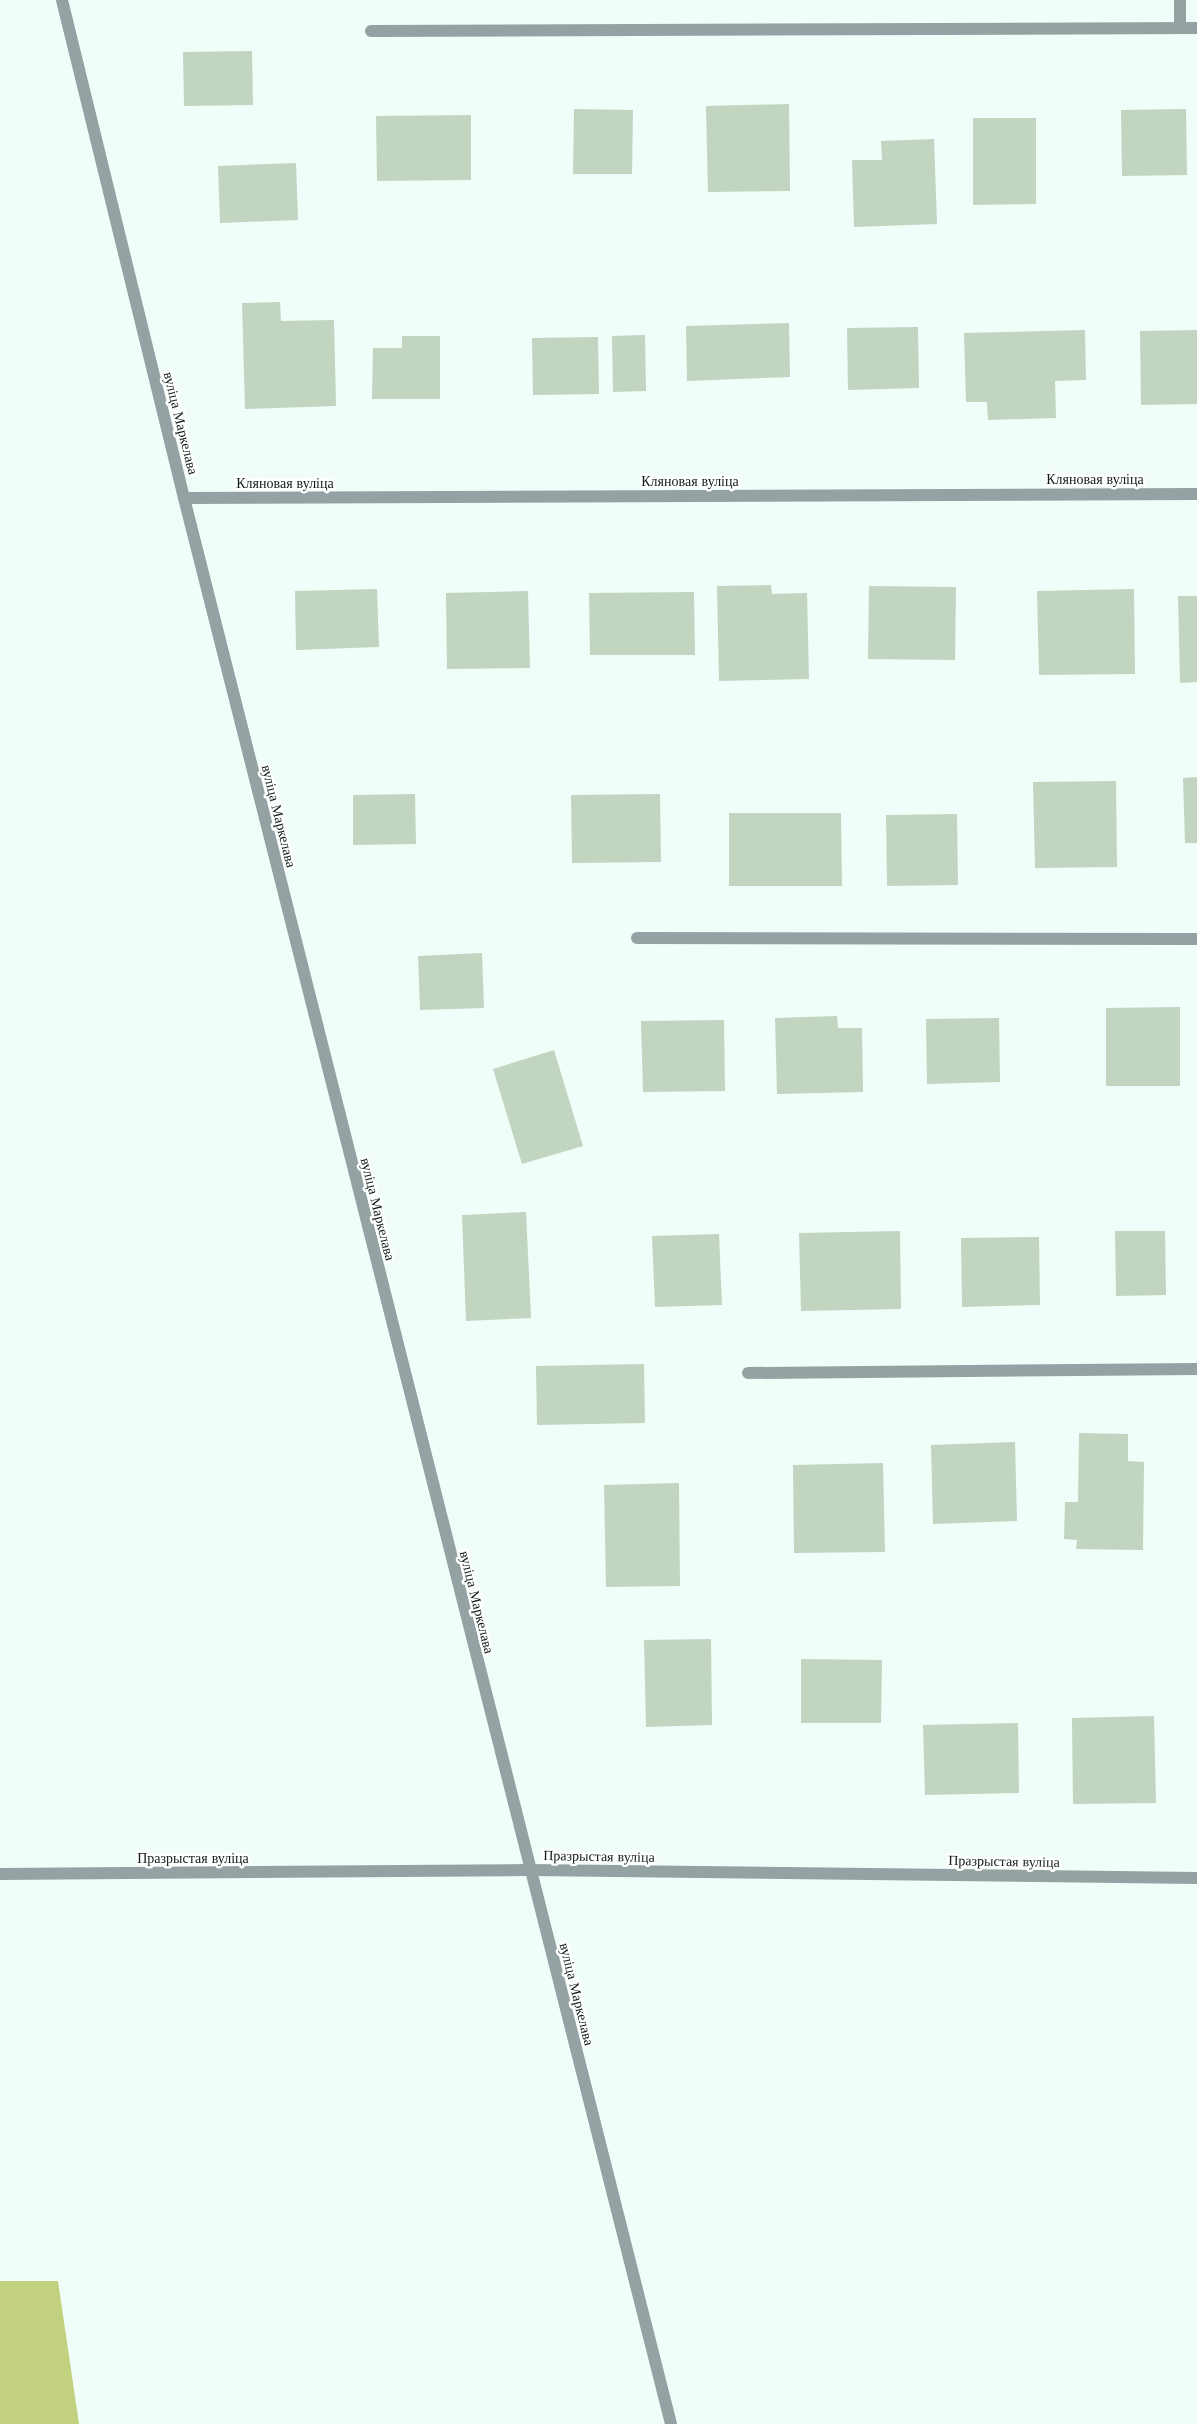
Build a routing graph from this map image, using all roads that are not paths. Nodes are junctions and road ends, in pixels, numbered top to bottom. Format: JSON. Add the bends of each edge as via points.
{"nodes":[{"id":1,"x":62,"y":0,"type":"edge"},
{"id":2,"x":1180,"y":0,"type":"edge"},
{"id":3,"x":1180,"y":28,"type":"junction"},
{"id":4,"x":1197,"y":28,"type":"edge"},
{"id":5,"x":371,"y":30,"type":"dead end"},
{"id":6,"x":1197,"y":494,"type":"edge"},
{"id":7,"x":184,"y":498,"type":"junction"},
{"id":8,"x":637,"y":938,"type":"dead end"},
{"id":9,"x":1197,"y":939,"type":"edge"},
{"id":10,"x":1197,"y":1369,"type":"edge"},
{"id":11,"x":748,"y":1373,"type":"dead end"},
{"id":12,"x":530,"y":1870,"type":"junction"},
{"id":13,"x":0,"y":1874,"type":"edge"},
{"id":14,"x":1197,"y":1878,"type":"edge"},
{"id":15,"x":671,"y":2424,"type":"edge"}],
"edges":[{"from":1,"to":7,"type":"street","name":"вуліца Маркелава"},
{"from":2,"to":3,"type":"street"},
{"from":3,"to":4,"type":"street"},
{"from":3,"to":5,"type":"street"},
{"from":6,"to":7,"type":"street","name":"Кляновая вуліца"},
{"from":7,"to":12,"type":"street","name":"вуліца Маркелава"},
{"from":8,"to":9,"type":"street"},
{"from":10,"to":11,"type":"street"},
{"from":12,"to":13,"type":"street","name":"Празрыстая вуліца"},
{"from":12,"to":14,"type":"street","name":"Празрыстая вуліца"},
{"from":12,"to":15,"type":"street","name":"вуліца Маркелава"}]}
